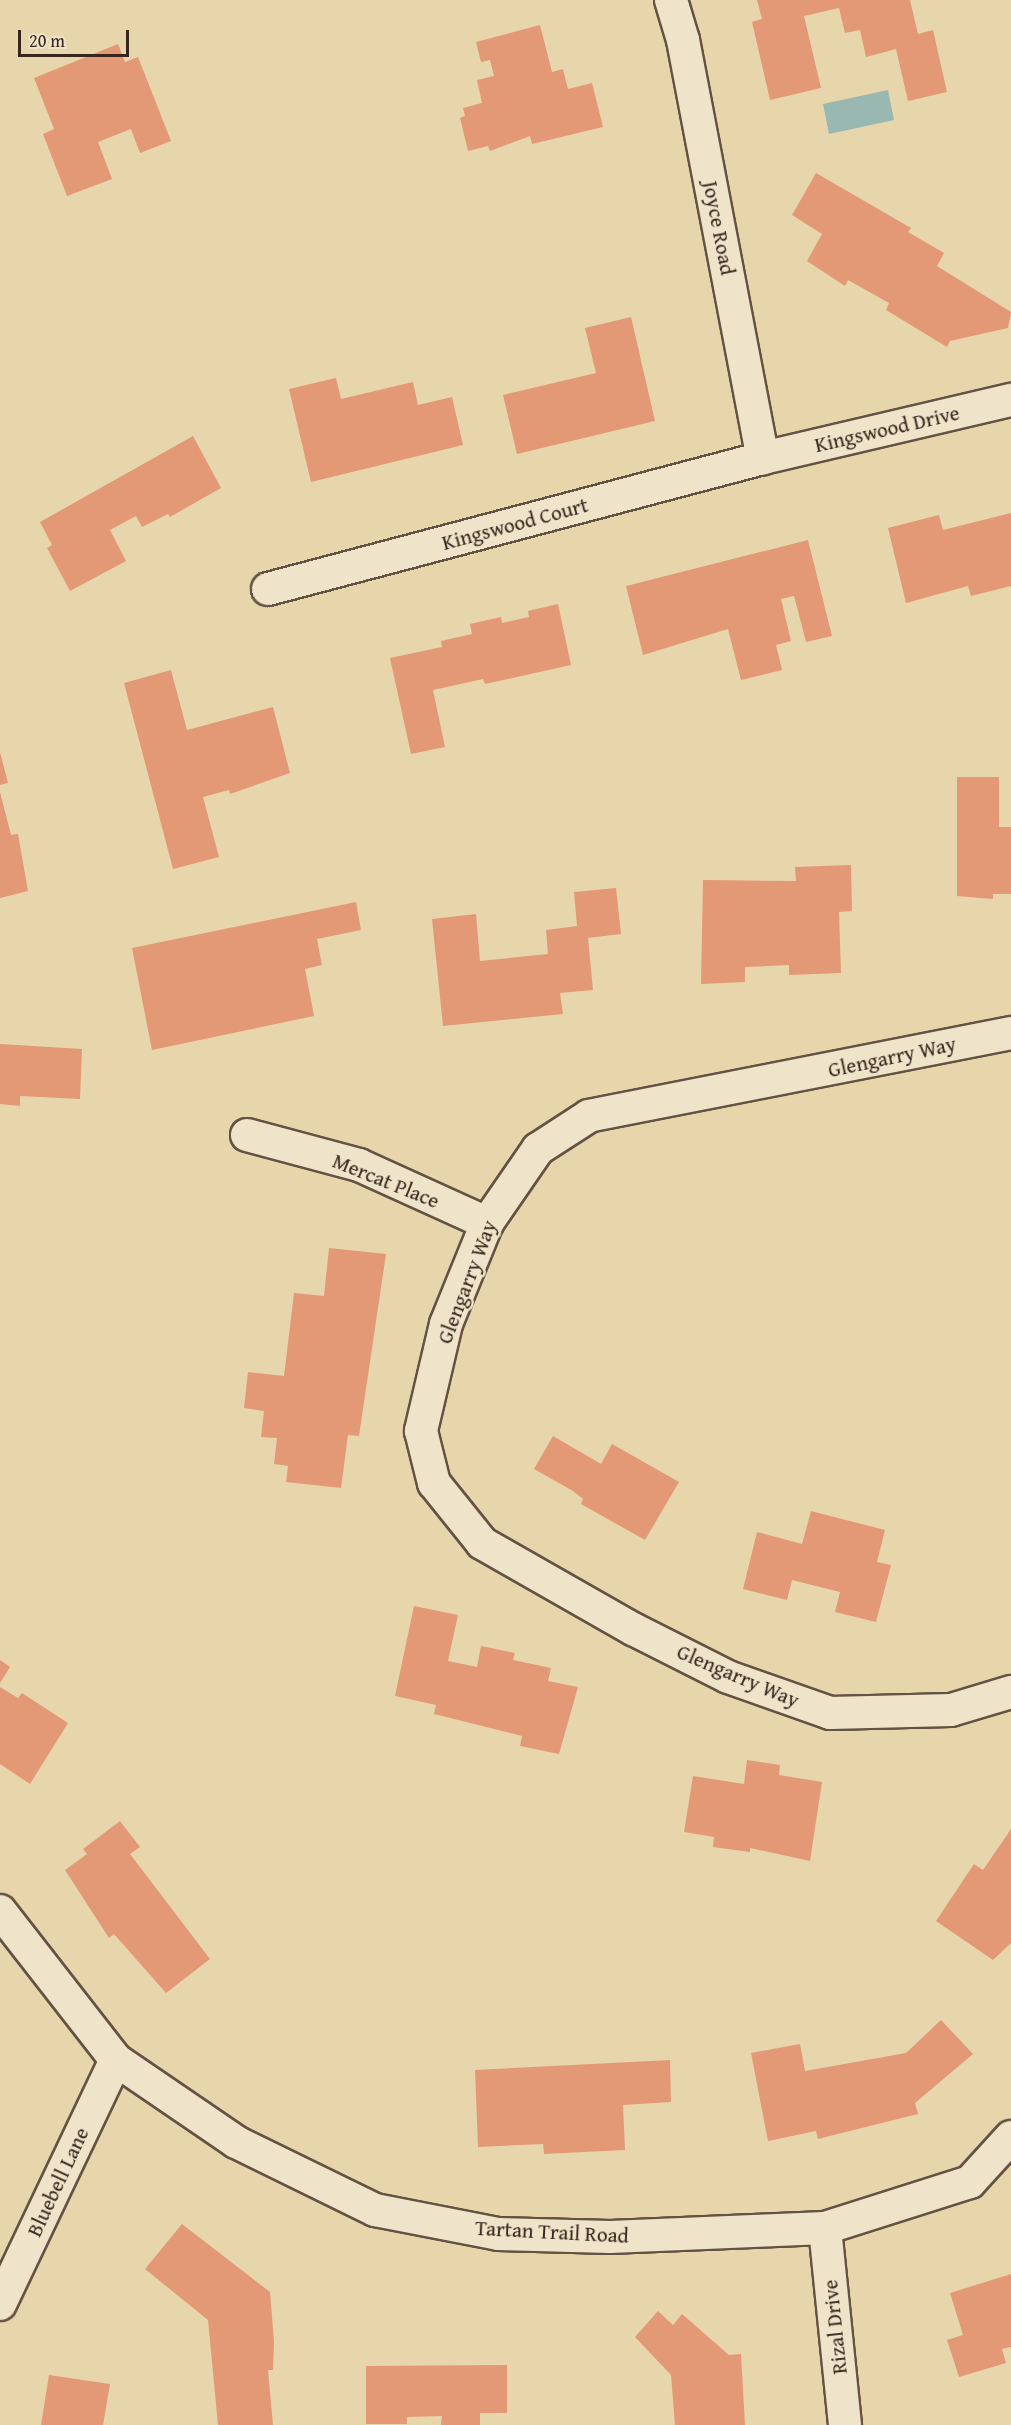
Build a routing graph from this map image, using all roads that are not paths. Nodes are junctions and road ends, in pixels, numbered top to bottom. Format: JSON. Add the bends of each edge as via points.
{"nodes":[{"id":1,"x":670,"y":0,"type":"edge"},
{"id":2,"x":1011,"y":400,"type":"edge"},
{"id":3,"x":763,"y":458,"type":"junction"},
{"id":4,"x":268,"y":589,"type":"dead end"},
{"id":5,"x":1011,"y":1033,"type":"edge"},
{"id":6,"x":248,"y":1135,"type":"dead end"},
{"id":7,"x":487,"y":1223,"type":"junction"},
{"id":8,"x":1011,"y":1692,"type":"edge"},
{"id":9,"x":0,"y":1911,"type":"edge"},
{"id":10,"x":116,"y":2060,"type":"junction"},
{"id":11,"x":1011,"y":2137,"type":"edge"},
{"id":12,"x":825,"y":2228,"type":"junction"},
{"id":13,"x":0,"y":2304,"type":"edge"},
{"id":14,"x":845,"y":2425,"type":"edge"}],
"edges":[{"from":1,"to":3,"type":"street","name":"Joyce Road","via":[[683,40]]},
{"from":2,"to":3,"type":"street","name":"Kingswood Drive"},
{"from":3,"to":4,"type":"street","name":"Kingswood Court"},
{"from":5,"to":7,"type":"street","name":"Glengarry Way","via":[[589,1116],[538,1149]]},
{"from":6,"to":7,"type":"street","name":"Mercat Place","via":[[359,1165]]},
{"from":7,"to":8,"type":"street","name":"Glengarry Way","via":[[446,1324],[421,1431],[434,1483],[482,1543],[728,1677],[830,1713],[951,1710]]},
{"from":9,"to":10,"type":"street","name":"Tartan Trail Road"},
{"from":10,"to":12,"type":"street","name":"Tartan Trail Road","via":[[236,2142],[375,2210],[509,2234],[610,2237]]},
{"from":10,"to":13,"type":"street","name":"Bluebell Lane"},
{"from":11,"to":12,"type":"street","name":"Tartan Trail Road","via":[[970,2182]]},
{"from":12,"to":14,"type":"street","name":"Rizal Drive"}]}
